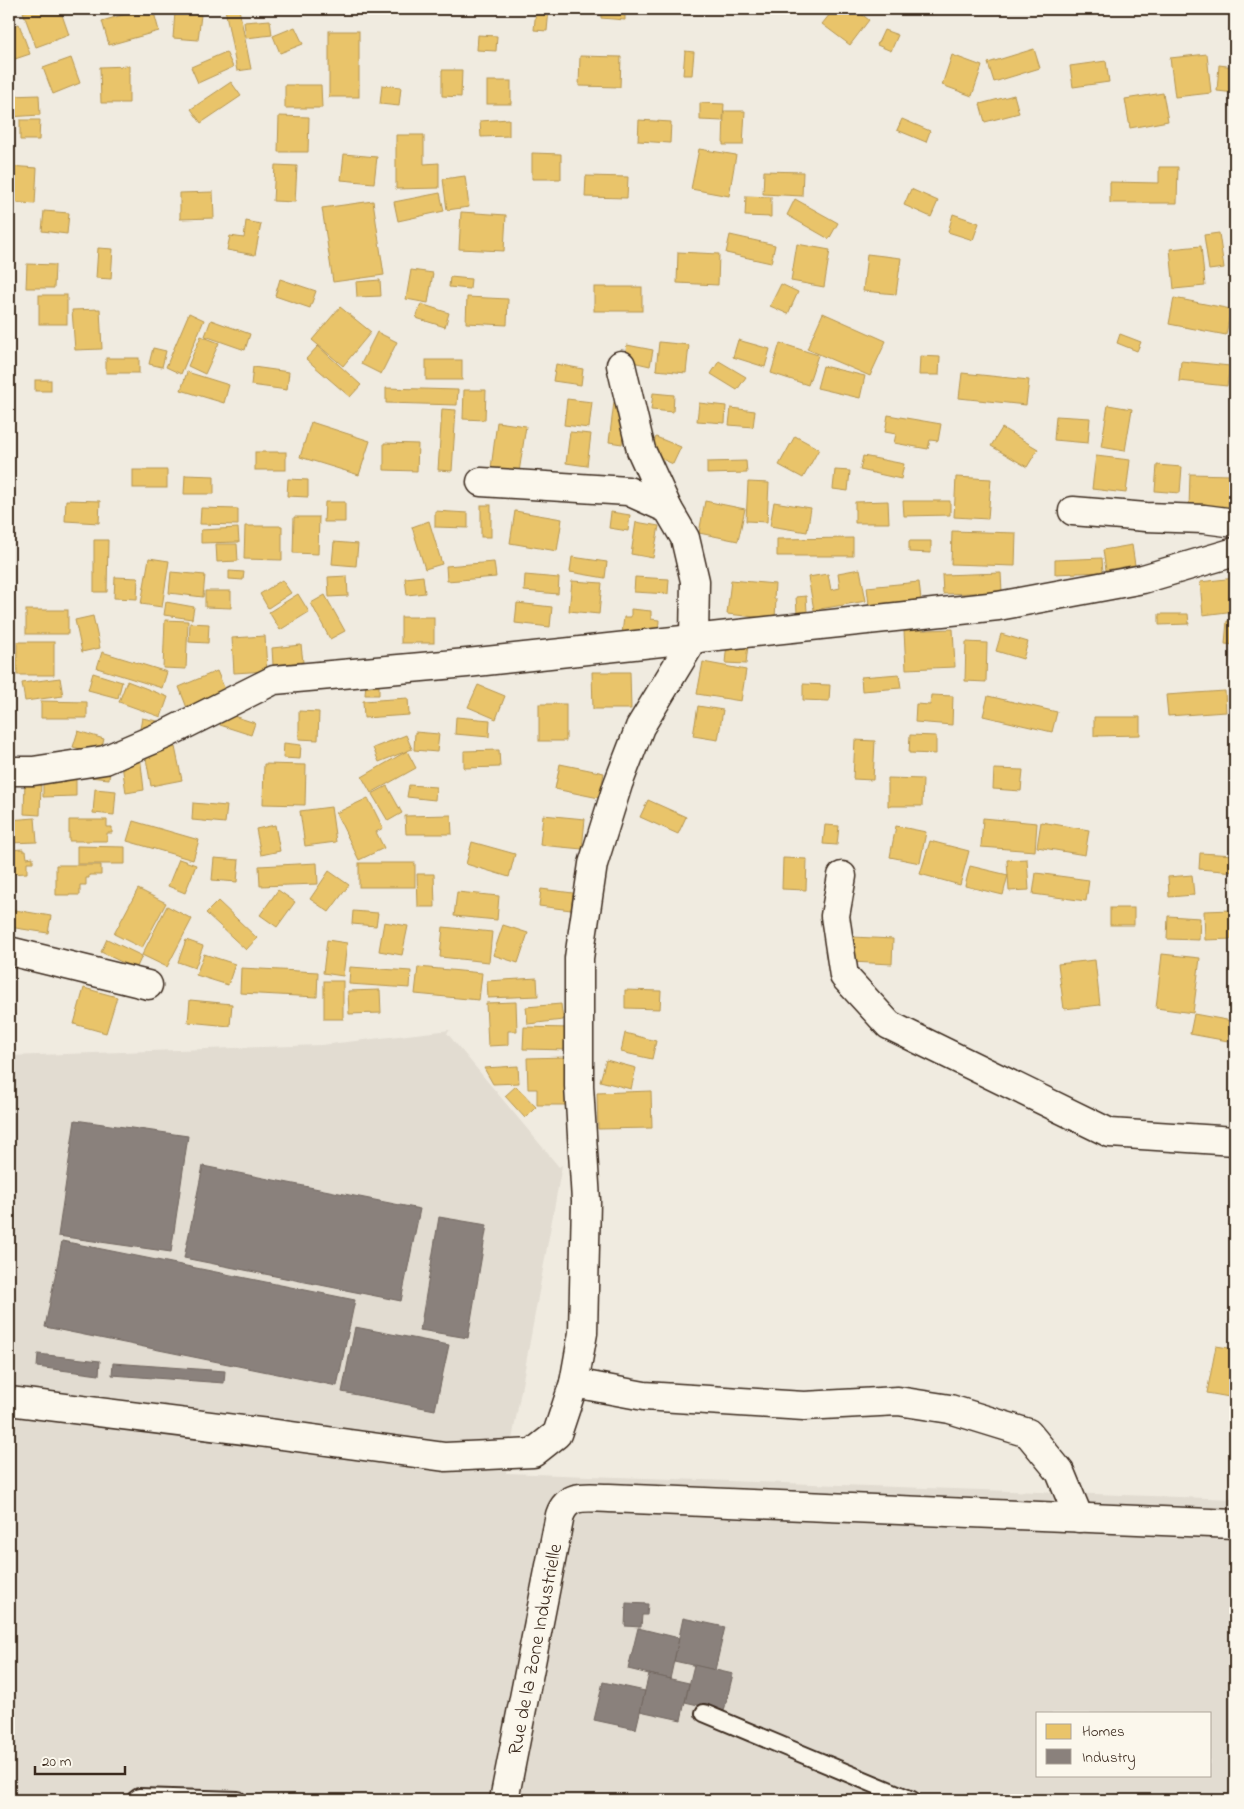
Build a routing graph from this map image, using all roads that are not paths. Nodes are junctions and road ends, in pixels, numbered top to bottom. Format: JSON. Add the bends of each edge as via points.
{"nodes":[{"id":1,"x":621,"y":365,"type":"dead end"},
{"id":2,"x":482,"y":482,"type":"dead end"},
{"id":3,"x":668,"y":509,"type":"junction"},
{"id":4,"x":1073,"y":511,"type":"dead end"},
{"id":5,"x":1235,"y":523,"type":"edge"},
{"id":6,"x":1235,"y":552,"type":"edge"},
{"id":7,"x":694,"y":638,"type":"junction"},
{"id":8,"x":9,"y":771,"type":"edge"},
{"id":9,"x":842,"y":876,"type":"dead end"},
{"id":10,"x":9,"y":951,"type":"edge"},
{"id":11,"x":148,"y":986,"type":"dead end"},
{"id":12,"x":1235,"y":1141,"type":"edge"},
{"id":13,"x":574,"y":1383,"type":"junction"},
{"id":14,"x":9,"y":1401,"type":"edge"},
{"id":15,"x":1079,"y":1518,"type":"junction"},
{"id":16,"x":1235,"y":1524,"type":"edge"},
{"id":17,"x":704,"y":1714,"type":"dead end"},
{"id":18,"x":135,"y":1800,"type":"edge"},
{"id":19,"x":238,"y":1800,"type":"edge"},
{"id":20,"x":504,"y":1800,"type":"edge"},
{"id":21,"x":912,"y":1800,"type":"edge"}],
"edges":[{"from":1,"to":3,"type":"street","via":[[641,450]]},
{"from":2,"to":3,"type":"street","via":[[628,491]]},
{"from":3,"to":7,"type":"street","via":[[685,538],[695,581]]},
{"from":4,"to":5,"type":"street"},
{"from":6,"to":7,"type":"street","via":[[1143,579],[998,606]]},
{"from":7,"to":8,"type":"street","via":[[274,680],[166,734],[105,760],[33,771]]},
{"from":7,"to":13,"type":"street","via":[[640,727],[593,864],[579,958],[579,1086],[586,1201],[583,1333]]},
{"from":9,"to":12,"type":"street","via":[[835,916],[844,976],[889,1025],[1110,1133]]},
{"from":10,"to":11,"type":"street"},
{"from":13,"to":14,"type":"street","via":[[557,1434],[533,1453],[445,1457]]},
{"from":13,"to":15,"type":"street","via":[[644,1396],[804,1406],[898,1401],[950,1409],[1028,1433],[1060,1472]]},
{"from":15,"to":16,"type":"street"},
{"from":15,"to":20,"type":"street","name":"Rue de la Zone Industrielle","via":[[609,1498],[569,1501],[560,1515]]},
{"from":17,"to":21,"type":"lane"},
{"from":18,"to":19,"type":"lane","via":[[138,1797]]}]}
